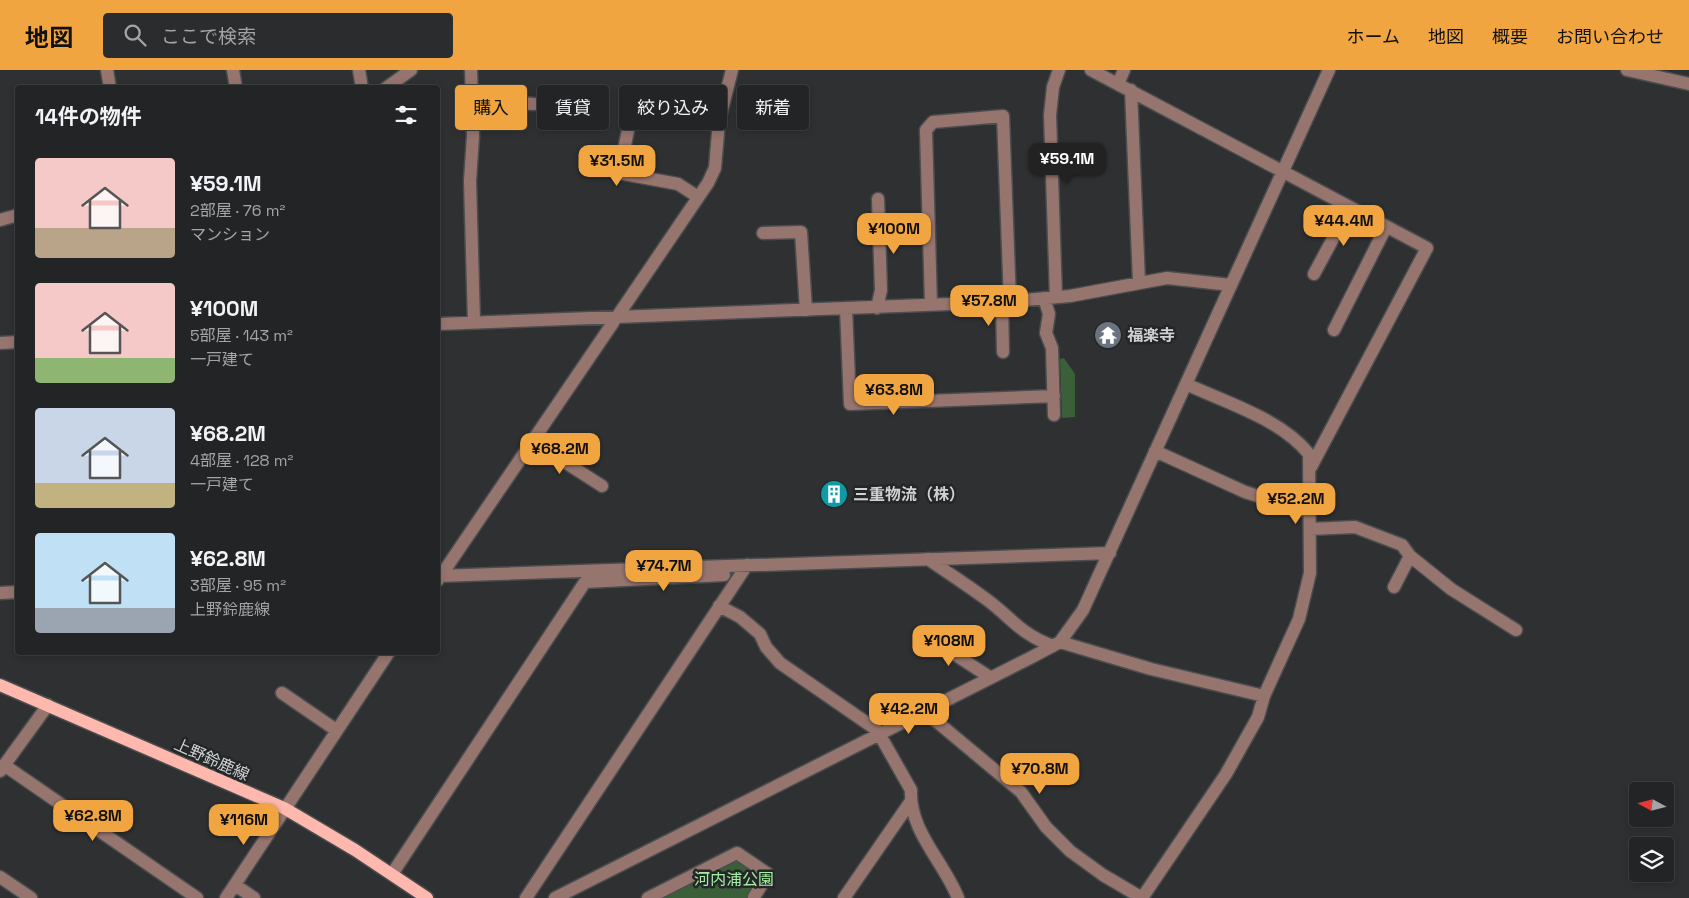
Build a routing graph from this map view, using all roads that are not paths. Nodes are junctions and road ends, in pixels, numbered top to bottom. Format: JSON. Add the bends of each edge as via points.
{"nodes":[{"id":1,"x":107,"y":70,"type":"edge"},
{"id":2,"x":233,"y":70,"type":"edge"},
{"id":3,"x":359,"y":70,"type":"edge"},
{"id":4,"x":411,"y":70,"type":"edge"},
{"id":5,"x":471,"y":70,"type":"edge"},
{"id":6,"x":732,"y":70,"type":"edge"},
{"id":7,"x":1059,"y":70,"type":"edge"},
{"id":8,"x":1091,"y":70,"type":"edge"},
{"id":9,"x":1124,"y":70,"type":"edge"},
{"id":10,"x":1329,"y":70,"type":"edge"},
{"id":11,"x":1626,"y":70,"type":"edge"},
{"id":12,"x":1118,"y":84,"type":"junction"},
{"id":13,"x":1689,"y":84,"type":"edge"},
{"id":14,"x":110,"y":85,"type":"edge"},
{"id":15,"x":236,"y":85,"type":"edge"},
{"id":16,"x":362,"y":85,"type":"edge"},
{"id":17,"x":390,"y":85,"type":"edge"},
{"id":18,"x":471,"y":85,"type":"edge"},
{"id":19,"x":1131,"y":90,"type":"junction"},
{"id":20,"x":527,"y":104,"type":"edge"},
{"id":21,"x":534,"y":104,"type":"dead end"},
{"id":22,"x":473,"y":130,"type":"edge"},
{"id":23,"x":628,"y":130,"type":"edge"},
{"id":24,"x":1283,"y":171,"type":"junction"},
{"id":25,"x":698,"y":197,"type":"junction"},
{"id":26,"x":878,"y":199,"type":"dead end"},
{"id":27,"x":1350,"y":207,"type":"junction"},
{"id":28,"x":15,"y":215,"type":"edge"},
{"id":29,"x":0,"y":217,"type":"edge"},
{"id":30,"x":1386,"y":227,"type":"junction"},
{"id":31,"x":763,"y":234,"type":"dead end"},
{"id":32,"x":1314,"y":274,"type":"dead end"},
{"id":33,"x":1139,"y":282,"type":"junction"},
{"id":34,"x":1231,"y":285,"type":"junction"},
{"id":35,"x":1050,"y":298,"type":"junction"},
{"id":36,"x":1006,"y":302,"type":"junction"},
{"id":37,"x":931,"y":305,"type":"junction"},
{"id":38,"x":846,"y":308,"type":"junction"},
{"id":39,"x":877,"y":308,"type":"junction"},
{"id":40,"x":806,"y":310,"type":"junction"},
{"id":41,"x":616,"y":317,"type":"junction"},
{"id":42,"x":474,"y":322,"type":"junction"},
{"id":43,"x":440,"y":324,"type":"edge"},
{"id":44,"x":1334,"y":330,"type":"dead end"},
{"id":45,"x":0,"y":342,"type":"edge"},
{"id":46,"x":15,"y":342,"type":"edge"},
{"id":47,"x":1003,"y":352,"type":"dead end"},
{"id":48,"x":1186,"y":384,"type":"junction"},
{"id":49,"x":1054,"y":396,"type":"junction"},
{"id":50,"x":1054,"y":415,"type":"dead end"},
{"id":51,"x":532,"y":441,"type":"junction"},
{"id":52,"x":1155,"y":450,"type":"junction"},
{"id":53,"x":1311,"y":467,"type":"junction"},
{"id":54,"x":602,"y":486,"type":"dead end"},
{"id":55,"x":1310,"y":512,"type":"junction"},
{"id":56,"x":1310,"y":529,"type":"junction"},
{"id":57,"x":1110,"y":553,"type":"junction"},
{"id":58,"x":1410,"y":556,"type":"junction"},
{"id":59,"x":928,"y":558,"type":"junction"},
{"id":60,"x":744,"y":569,"type":"junction"},
{"id":61,"x":440,"y":575,"type":"edge"},
{"id":62,"x":440,"y":578,"type":"edge"},
{"id":63,"x":1394,"y":587,"type":"dead end"},
{"id":64,"x":15,"y":592,"type":"edge"},
{"id":65,"x":0,"y":593,"type":"edge"},
{"id":66,"x":719,"y":606,"type":"junction"},
{"id":67,"x":1516,"y":630,"type":"dead end"},
{"id":68,"x":922,"y":633,"type":"dead end"},
{"id":69,"x":1056,"y":644,"type":"junction"},
{"id":70,"x":387,"y":655,"type":"edge"},
{"id":71,"x":991,"y":678,"type":"junction"},
{"id":72,"x":0,"y":685,"type":"edge"},
{"id":73,"x":282,"y":693,"type":"dead end"},
{"id":74,"x":1264,"y":696,"type":"junction"},
{"id":75,"x":48,"y":705,"type":"junction"},
{"id":76,"x":924,"y":711,"type":"junction"},
{"id":77,"x":336,"y":730,"type":"junction"},
{"id":78,"x":881,"y":735,"type":"junction"},
{"id":79,"x":2,"y":768,"type":"edge"},
{"id":80,"x":911,"y":800,"type":"junction"},
{"id":81,"x":284,"y":808,"type":"junction"},
{"id":82,"x":392,"y":874,"type":"junction"},
{"id":83,"x":0,"y":877,"type":"edge"},
{"id":84,"x":235,"y":885,"type":"junction"},
{"id":85,"x":956,"y":892,"type":"edge"},
{"id":86,"x":32,"y":898,"type":"edge"},
{"id":87,"x":197,"y":898,"type":"edge"},
{"id":88,"x":226,"y":898,"type":"edge"},
{"id":89,"x":254,"y":898,"type":"edge"},
{"id":90,"x":427,"y":898,"type":"edge"},
{"id":91,"x":526,"y":898,"type":"edge"},
{"id":92,"x":555,"y":898,"type":"edge"},
{"id":93,"x":648,"y":898,"type":"edge"},
{"id":94,"x":754,"y":898,"type":"edge"},
{"id":95,"x":844,"y":898,"type":"edge"},
{"id":96,"x":945,"y":898,"type":"edge"},
{"id":97,"x":1142,"y":898,"type":"edge"}],
"edges":[{"from":1,"to":14,"type":"street"},
{"from":2,"to":15,"type":"street"},
{"from":3,"to":16,"type":"street"},
{"from":4,"to":17,"type":"street"},
{"from":5,"to":18,"type":"street"},
{"from":6,"to":25,"type":"street","via":[[720,121],[714,168]]},
{"from":7,"to":35,"type":"street","via":[[1053,87],[1050,115]]},
{"from":8,"to":12,"type":"street"},
{"from":9,"to":12,"type":"street"},
{"from":10,"to":24,"type":"street"},
{"from":11,"to":13,"type":"street"},
{"from":12,"to":19,"type":"street"},
{"from":19,"to":24,"type":"street"},
{"from":19,"to":33,"type":"street"},
{"from":20,"to":21,"type":"street"},
{"from":22,"to":42,"type":"street","via":[[470,181]]},
{"from":23,"to":25,"type":"street","via":[[619,173],[678,184]]},
{"from":24,"to":27,"type":"street"},
{"from":24,"to":34,"type":"street"},
{"from":25,"to":41,"type":"street"},
{"from":26,"to":39,"type":"street","via":[[881,290]]},
{"from":27,"to":30,"type":"street"},
{"from":27,"to":32,"type":"street"},
{"from":28,"to":29,"type":"street"},
{"from":30,"to":44,"type":"street"},
{"from":30,"to":53,"type":"street","via":[[1427,248]]},
{"from":31,"to":40,"type":"street","via":[[801,232]]},
{"from":33,"to":34,"type":"street","via":[[1179,278]]},
{"from":33,"to":35,"type":"street"},
{"from":34,"to":48,"type":"street"},
{"from":35,"to":36,"type":"street"},
{"from":35,"to":49,"type":"street","via":[[1046,333],[1052,348]]},
{"from":36,"to":37,"type":"street"},
{"from":36,"to":37,"type":"street","via":[[1003,116],[933,122],[926,130]]},
{"from":36,"to":47,"type":"street"},
{"from":37,"to":39,"type":"street"},
{"from":38,"to":39,"type":"street"},
{"from":38,"to":40,"type":"street"},
{"from":38,"to":49,"type":"street","via":[[850,404]]},
{"from":40,"to":41,"type":"street"},
{"from":41,"to":42,"type":"street"},
{"from":41,"to":51,"type":"street"},
{"from":42,"to":43,"type":"street"},
{"from":45,"to":46,"type":"street"},
{"from":48,"to":52,"type":"street"},
{"from":48,"to":53,"type":"street","via":[[1279,427],[1304,447]]},
{"from":49,"to":50,"type":"street"},
{"from":51,"to":54,"type":"street"},
{"from":51,"to":61,"type":"street"},
{"from":52,"to":55,"type":"street","via":[[1245,492]]},
{"from":52,"to":57,"type":"street"},
{"from":53,"to":55,"type":"street"},
{"from":55,"to":56,"type":"street"},
{"from":56,"to":58,"type":"street","via":[[1355,527],[1402,545]]},
{"from":56,"to":74,"type":"street","via":[[1310,573],[1306,596]]},
{"from":57,"to":59,"type":"street"},
{"from":57,"to":69,"type":"street","via":[[1083,610]]},
{"from":58,"to":63,"type":"street"},
{"from":58,"to":67,"type":"street","via":[[1451,589]]},
{"from":59,"to":60,"type":"street"},
{"from":59,"to":69,"type":"street","via":[[988,600],[1022,631],[1033,638]]},
{"from":60,"to":62,"type":"street"},
{"from":60,"to":66,"type":"street"},
{"from":60,"to":82,"type":"street","via":[[585,582]]},
{"from":64,"to":65,"type":"street"},
{"from":66,"to":78,"type":"street","via":[[740,617],[760,634],[780,664]]},
{"from":66,"to":91,"type":"street"},
{"from":68,"to":71,"type":"street"},
{"from":69,"to":71,"type":"street"},
{"from":69,"to":74,"type":"street"},
{"from":70,"to":77,"type":"street"},
{"from":71,"to":76,"type":"street"},
{"from":72,"to":75,"type":"main road","name":"上野鈴鹿線"},
{"from":73,"to":77,"type":"street"},
{"from":74,"to":97,"type":"street","via":[[1258,717],[1226,774]]},
{"from":75,"to":79,"type":"street"},
{"from":75,"to":81,"type":"main road","name":"上野鈴鹿線"},
{"from":76,"to":78,"type":"street"},
{"from":76,"to":97,"type":"street","via":[[1021,792],[1046,827],[1070,851]]},
{"from":77,"to":81,"type":"street"},
{"from":78,"to":80,"type":"street","via":[[905,776]]},
{"from":78,"to":92,"type":"street"},
{"from":79,"to":87,"type":"street"},
{"from":80,"to":85,"type":"street","via":[[923,839],[946,870]]},
{"from":80,"to":95,"type":"street"},
{"from":81,"to":82,"type":"main road","name":"上野鈴鹿線"},
{"from":81,"to":84,"type":"street"},
{"from":82,"to":90,"type":"main road","name":"上野鈴鹿線"},
{"from":83,"to":86,"type":"street"},
{"from":84,"to":88,"type":"street"},
{"from":84,"to":89,"type":"street"},
{"from":85,"to":96,"type":"street"},
{"from":93,"to":94,"type":"street","via":[[738,853],[768,874]]}]}
